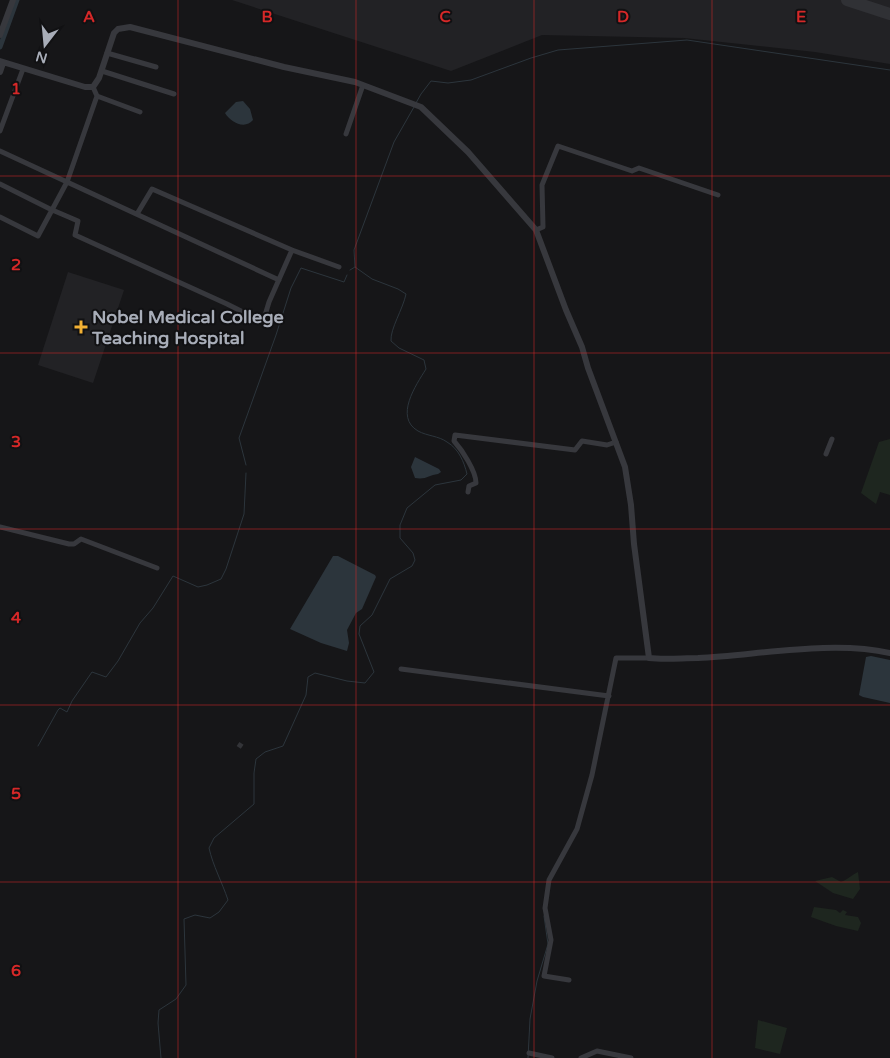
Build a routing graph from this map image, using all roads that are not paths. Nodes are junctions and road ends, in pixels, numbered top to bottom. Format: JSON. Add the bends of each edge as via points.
{"nodes":[{"id":1,"x":13,"y":0,"type":"edge"},
{"id":2,"x":0,"y":35,"type":"edge"},
{"id":3,"x":107,"y":53,"type":"junction"},
{"id":4,"x":2,"y":62,"type":"edge"},
{"id":5,"x":156,"y":66,"type":"dead end"},
{"id":6,"x":23,"y":69,"type":"junction"},
{"id":7,"x":102,"y":71,"type":"junction"},
{"id":8,"x":0,"y":72,"type":"edge"},
{"id":9,"x":363,"y":85,"type":"junction"},
{"id":10,"x":93,"y":87,"type":"junction"},
{"id":11,"x":174,"y":94,"type":"dead end"},
{"id":12,"x":97,"y":96,"type":"junction"},
{"id":13,"x":140,"y":112,"type":"dead end"},
{"id":14,"x":0,"y":131,"type":"edge"},
{"id":15,"x":346,"y":134,"type":"dead end"},
{"id":16,"x":0,"y":151,"type":"edge"},
{"id":17,"x":67,"y":182,"type":"junction"},
{"id":18,"x":0,"y":184,"type":"edge"},
{"id":19,"x":718,"y":195,"type":"dead end"},
{"id":20,"x":52,"y":210,"type":"junction"},
{"id":21,"x":137,"y":214,"type":"junction"},
{"id":22,"x":0,"y":218,"type":"edge"},
{"id":23,"x":536,"y":230,"type":"junction"},
{"id":24,"x":292,"y":250,"type":"junction"},
{"id":25,"x":340,"y":267,"type":"dead end"},
{"id":26,"x":279,"y":280,"type":"junction"},
{"id":27,"x":832,"y":439,"type":"dead end"},
{"id":28,"x":616,"y":442,"type":"junction"},
{"id":29,"x":826,"y":454,"type":"dead end"},
{"id":30,"x":468,"y":492,"type":"dead end"},
{"id":31,"x":0,"y":527,"type":"edge"},
{"id":32,"x":157,"y":568,"type":"dead end"},
{"id":33,"x":890,"y":652,"type":"edge"},
{"id":34,"x":649,"y":658,"type":"junction"},
{"id":35,"x":401,"y":669,"type":"dead end"},
{"id":36,"x":609,"y":696,"type":"junction"},
{"id":37,"x":569,"y":980,"type":"dead end"},
{"id":38,"x":529,"y":1053,"type":"dead end"},
{"id":39,"x":552,"y":1058,"type":"edge"},
{"id":40,"x":581,"y":1058,"type":"edge"},
{"id":41,"x":631,"y":1058,"type":"edge"}],
"edges":[{"from":1,"to":2,"type":"street"},
{"from":3,"to":5,"type":"street"},
{"from":3,"to":7,"type":"street"},
{"from":3,"to":9,"type":"street","via":[[114,33],[130,27]]},
{"from":4,"to":6,"type":"street"},
{"from":4,"to":8,"type":"street"},
{"from":6,"to":10,"type":"street"},
{"from":6,"to":14,"type":"street"},
{"from":7,"to":10,"type":"street"},
{"from":7,"to":11,"type":"street"},
{"from":9,"to":15,"type":"street"},
{"from":9,"to":23,"type":"street","via":[[421,107],[468,152]]},
{"from":10,"to":12,"type":"street"},
{"from":12,"to":13,"type":"street"},
{"from":12,"to":17,"type":"street"},
{"from":16,"to":17,"type":"street"},
{"from":17,"to":20,"type":"street"},
{"from":17,"to":21,"type":"street"},
{"from":18,"to":20,"type":"street"},
{"from":19,"to":23,"type":"street","via":[[639,168],[632,171],[558,146],[542,185],[542,227]]},
{"from":20,"to":22,"type":"street","via":[[38,236]]},
{"from":20,"to":26,"type":"street","via":[[78,221],[75,235],[263,322]]},
{"from":21,"to":24,"type":"street","via":[[152,189]]},
{"from":21,"to":26,"type":"street"},
{"from":23,"to":28,"type":"street"},
{"from":24,"to":25,"type":"street"},
{"from":24,"to":26,"type":"street"},
{"from":27,"to":29,"type":"street"},
{"from":28,"to":30,"type":"street","via":[[607,445],[582,441],[575,450],[455,435],[454,441],[464,452],[476,477]]},
{"from":28,"to":34,"type":"street","via":[[625,467],[631,505]]},
{"from":31,"to":32,"type":"street","via":[[70,544],[81,539]]},
{"from":33,"to":34,"type":"street","via":[[812,648],[662,660]]},
{"from":34,"to":36,"type":"street","via":[[616,658]]},
{"from":35,"to":36,"type":"street"},
{"from":36,"to":37,"type":"street","via":[[577,829],[549,880],[545,908],[551,940],[544,976]]},
{"from":38,"to":39,"type":"street"},
{"from":40,"to":41,"type":"street","via":[[597,1051]]}]}
